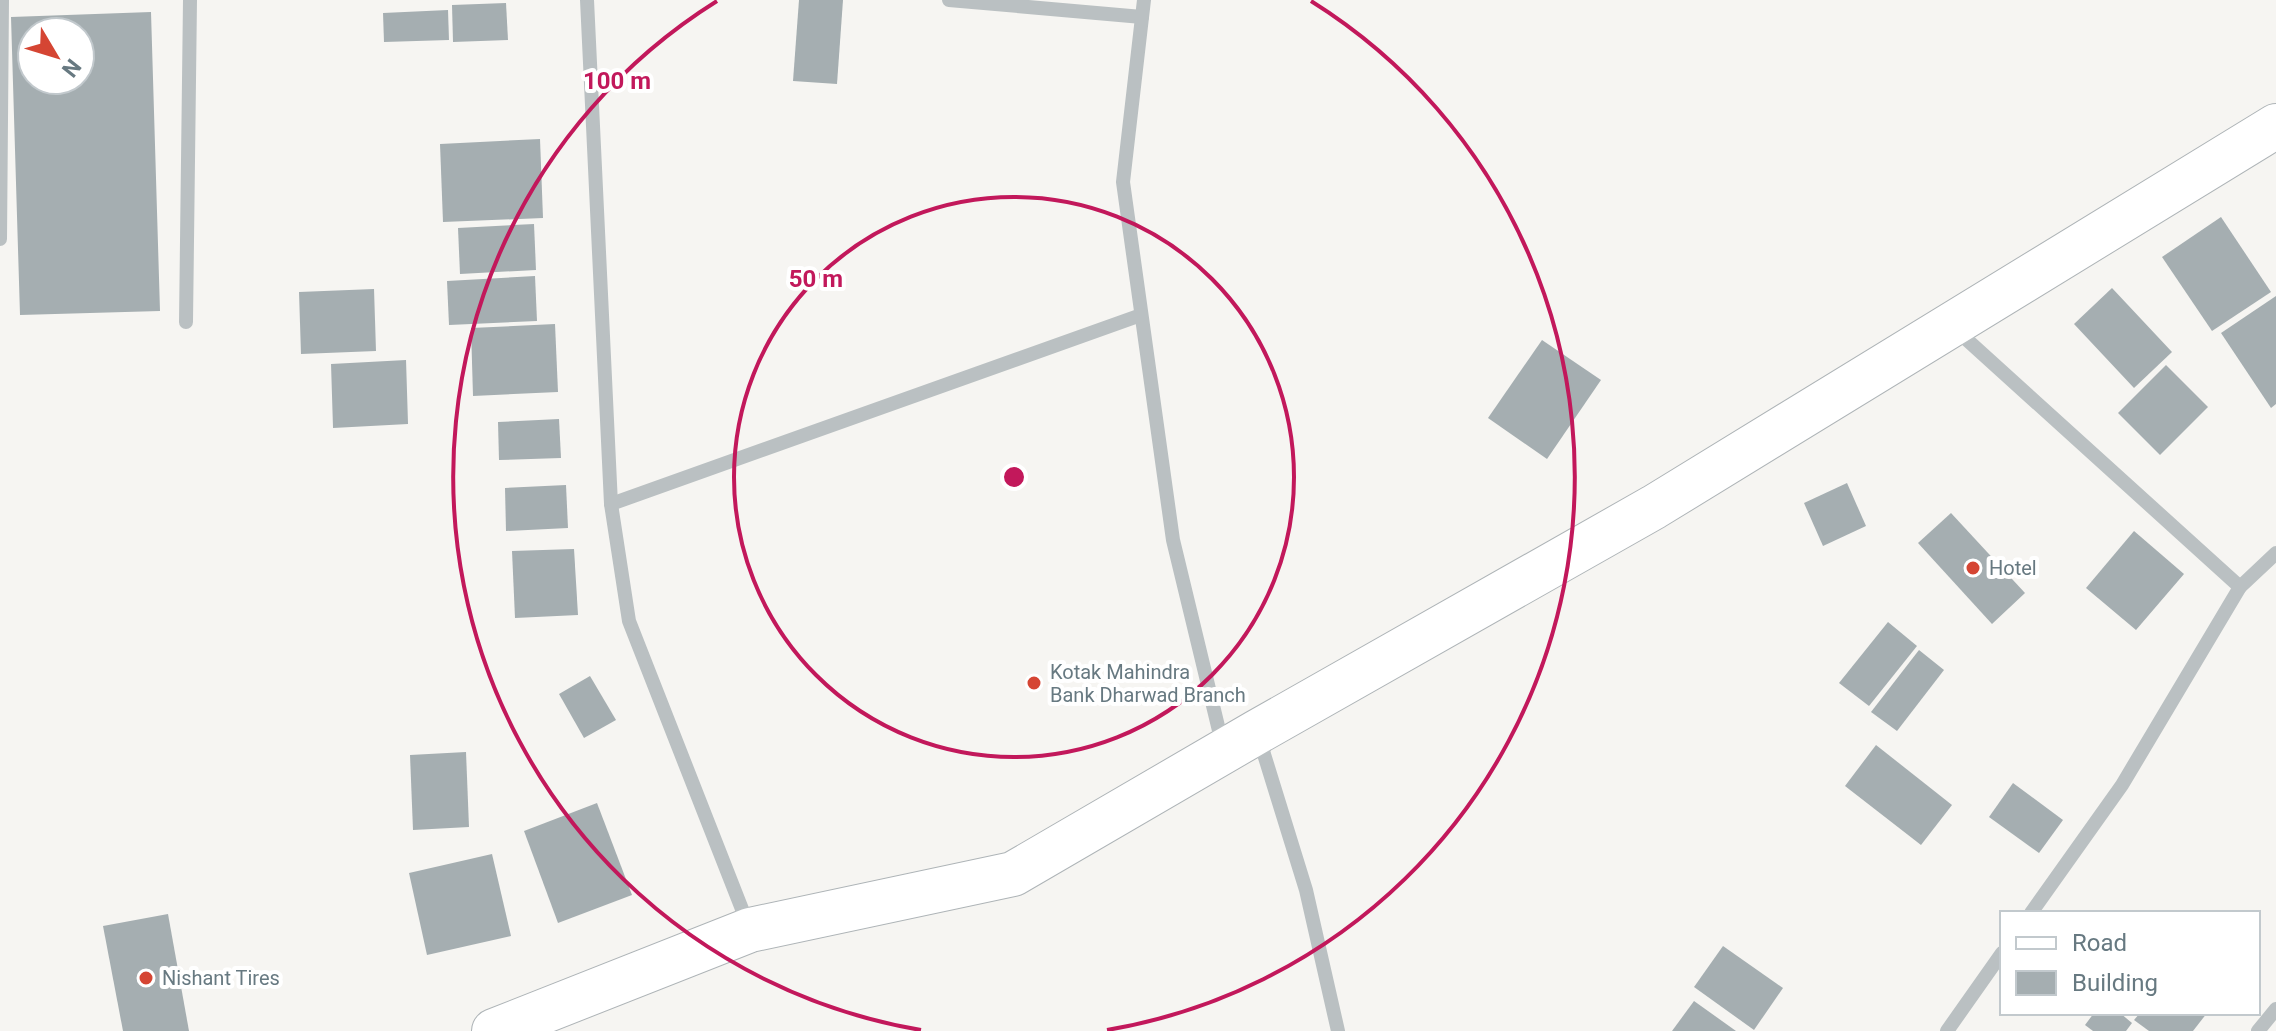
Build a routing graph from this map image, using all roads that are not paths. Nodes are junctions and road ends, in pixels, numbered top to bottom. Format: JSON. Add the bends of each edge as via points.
{"nodes":[{"id":1,"x":2,"y":0,"type":"edge"},
{"id":2,"x":190,"y":0,"type":"edge"},
{"id":3,"x":587,"y":0,"type":"edge"},
{"id":4,"x":949,"y":0,"type":"edge"},
{"id":5,"x":1144,"y":0,"type":"edge"},
{"id":6,"x":1142,"y":17,"type":"junction"},
{"id":7,"x":2276,"y":126,"type":"edge"},
{"id":8,"x":0,"y":239,"type":"edge"},
{"id":9,"x":1141,"y":315,"type":"junction"},
{"id":10,"x":186,"y":322,"type":"dead end"},
{"id":11,"x":1951,"y":325,"type":"junction"},
{"id":12,"x":611,"y":504,"type":"junction"},
{"id":13,"x":2276,"y":553,"type":"edge"},
{"id":14,"x":2240,"y":587,"type":"junction"},
{"id":15,"x":1240,"y":741,"type":"junction"},
{"id":16,"x":2032,"y":911,"type":"edge"},
{"id":17,"x":750,"y":930,"type":"junction"},
{"id":18,"x":2000,"y":956,"type":"edge"},
{"id":19,"x":2276,"y":1009,"type":"edge"},
{"id":20,"x":494,"y":1031,"type":"edge"},
{"id":21,"x":1338,"y":1031,"type":"edge"},
{"id":22,"x":1947,"y":1031,"type":"edge"},
{"id":23,"x":2258,"y":1031,"type":"edge"}],
"edges":[{"from":1,"to":8,"type":"street"},
{"from":2,"to":10,"type":"street"},
{"from":3,"to":12,"type":"street"},
{"from":4,"to":6,"type":"street"},
{"from":5,"to":6,"type":"street"},
{"from":6,"to":9,"type":"street","via":[[1123,182]]},
{"from":7,"to":11,"type":"main road"},
{"from":9,"to":12,"type":"street"},
{"from":9,"to":15,"type":"street","via":[[1173,540]]},
{"from":11,"to":14,"type":"street"},
{"from":11,"to":15,"type":"main road","via":[[1654,507]]},
{"from":12,"to":17,"type":"street","via":[[629,621]]},
{"from":13,"to":14,"type":"street"},
{"from":14,"to":16,"type":"street","via":[[2122,785]]},
{"from":15,"to":17,"type":"main road","via":[[1013,874]]},
{"from":15,"to":21,"type":"street","via":[[1306,890]]},
{"from":17,"to":20,"type":"main road"},
{"from":18,"to":22,"type":"street"},
{"from":19,"to":23,"type":"street"}]}
